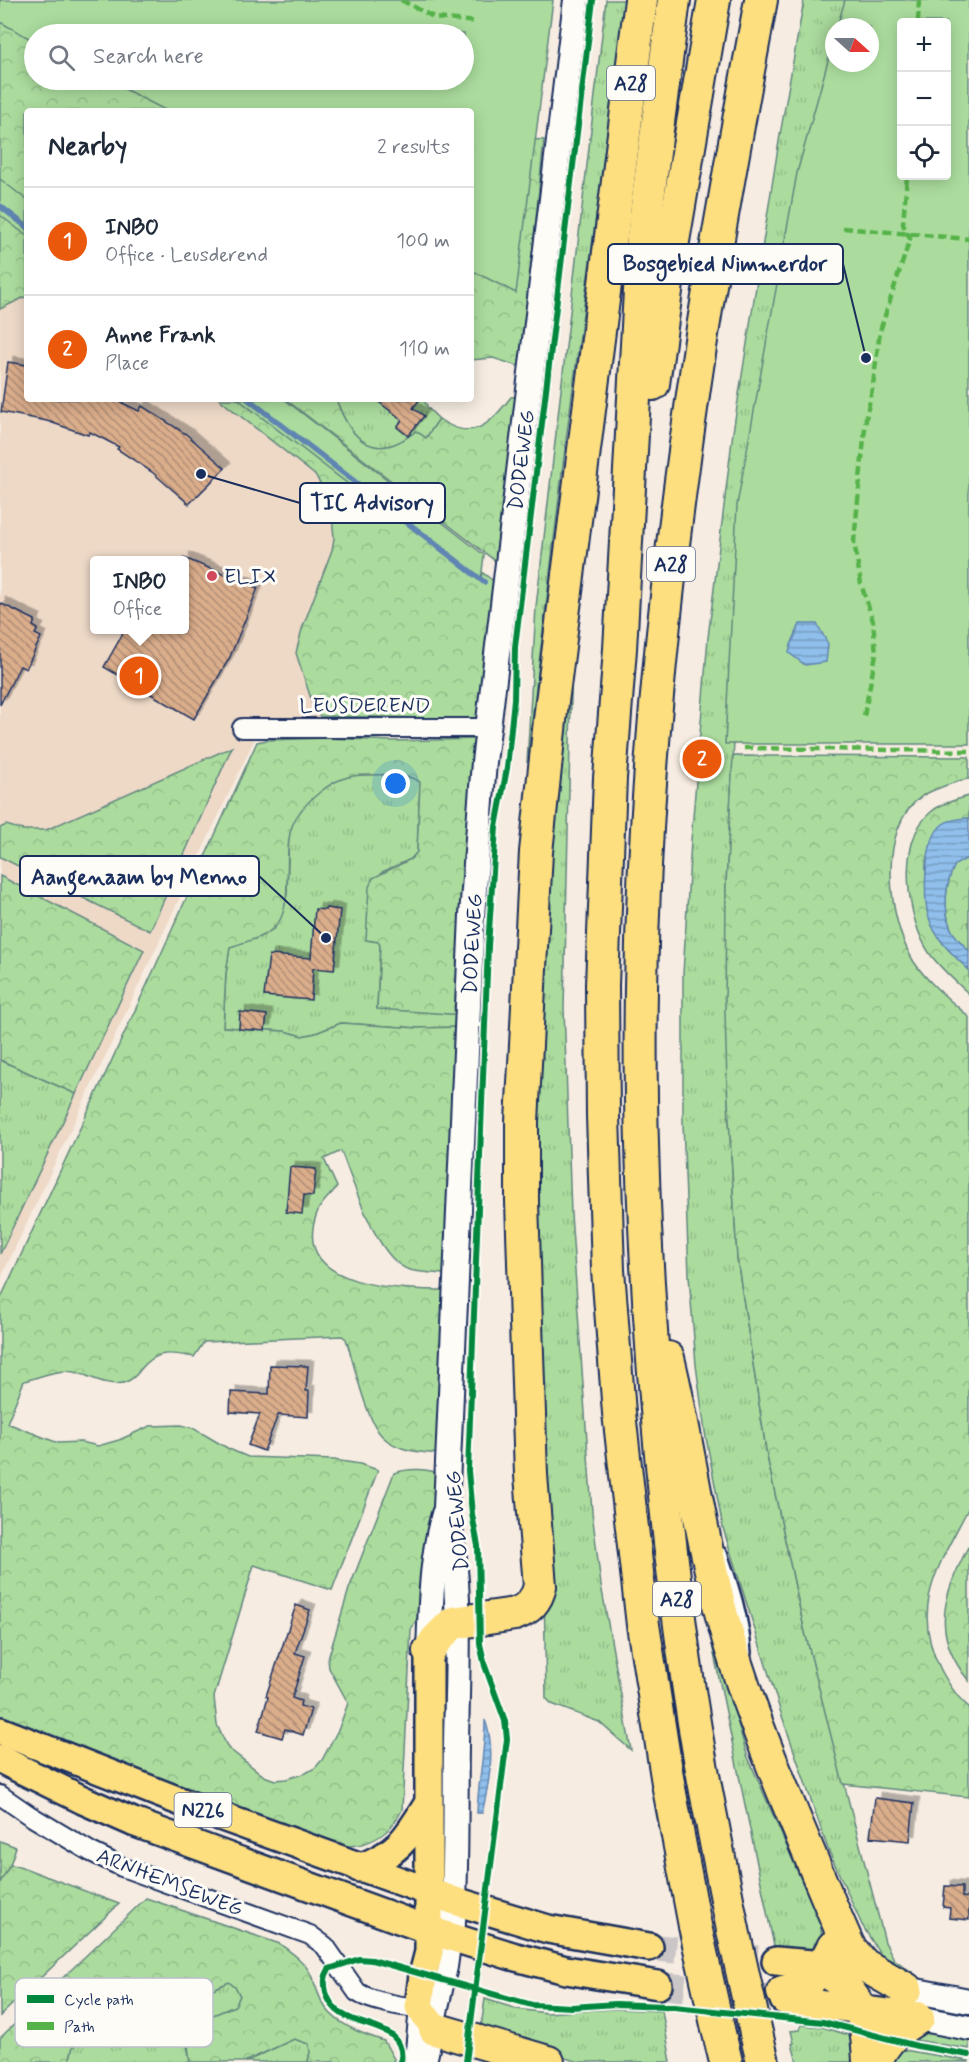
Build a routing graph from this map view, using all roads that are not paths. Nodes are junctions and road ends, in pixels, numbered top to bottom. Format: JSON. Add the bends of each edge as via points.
{"nodes":[{"id":1,"x":576,"y":0,"type":"edge"},
{"id":2,"x":641,"y":0,"type":"edge"},
{"id":3,"x":674,"y":0,"type":"edge"},
{"id":4,"x":714,"y":0,"type":"edge"},
{"id":5,"x":761,"y":0,"type":"edge"},
{"id":6,"x":620,"y":650,"type":"junction"},
{"id":7,"x":242,"y":728,"type":"dead end"},
{"id":8,"x":487,"y":728,"type":"junction"},
{"id":9,"x":646,"y":1264,"type":"junction"},
{"id":10,"x":446,"y":1508,"type":"junction"},
{"id":11,"x":458,"y":1622,"type":"junction"},
{"id":12,"x":429,"y":1651,"type":"junction"},
{"id":13,"x":0,"y":1731,"type":"edge"},
{"id":14,"x":0,"y":1759,"type":"edge"},
{"id":15,"x":0,"y":1795,"type":"edge"},
{"id":16,"x":428,"y":1804,"type":"junction"},
{"id":17,"x":348,"y":1864,"type":"junction"},
{"id":18,"x":429,"y":1892,"type":"junction"},
{"id":19,"x":455,"y":1901,"type":"junction"},
{"id":20,"x":841,"y":1929,"type":"junction"},
{"id":21,"x":441,"y":1934,"type":"junction"},
{"id":22,"x":649,"y":1947,"type":"tunnel mouth"},
{"id":23,"x":776,"y":1960,"type":"tunnel mouth"},
{"id":24,"x":824,"y":1965,"type":"junction"},
{"id":25,"x":658,"y":1985,"type":"tunnel mouth"},
{"id":26,"x":783,"y":1996,"type":"joint"},
{"id":27,"x":969,"y":2001,"type":"edge"},
{"id":28,"x":909,"y":2008,"type":"junction"},
{"id":29,"x":861,"y":2009,"type":"junction"},
{"id":30,"x":432,"y":2011,"type":"junction"},
{"id":31,"x":969,"y":2028,"type":"edge"},
{"id":32,"x":760,"y":2048,"type":"edge"},
{"id":33,"x":414,"y":2062,"type":"edge"},
{"id":34,"x":427,"y":2062,"type":"edge"},
{"id":35,"x":548,"y":2062,"type":"edge"},
{"id":36,"x":726,"y":2062,"type":"edge"},
{"id":37,"x":869,"y":2062,"type":"edge"},
{"id":38,"x":875,"y":2062,"type":"edge"}],
"edges":[{"from":1,"to":8,"type":"street","name":"DODEWEG"},
{"from":2,"to":11,"type":"highway","number":"A28","via":[[536,852],[523,1098],[522,1202],[531,1475],[540,1586],[523,1612]]},
{"from":3,"to":6,"type":"highway","number":"A28","via":[[643,237]]},
{"from":4,"to":6,"type":"highway","number":"A28","via":[[673,241]]},
{"from":5,"to":9,"type":"highway","number":"A28","via":[[700,345],[661,644],[641,985]]},
{"from":6,"to":36,"type":"highway","number":"A28","bridge":true,"via":[[610,778],[602,985],[608,1270],[619,1413],[643,1625],[695,1926]]},
{"from":7,"to":8,"type":"street","name":"LEUSDEREND"},
{"from":8,"to":10,"type":"street","name":"DODEWEG","via":[[472,915]]},
{"from":9,"to":20,"type":"highway","number":"A28","via":[[680,1406],[698,1516],[721,1615],[749,1705]]},
{"from":9,"to":32,"type":"highway","number":"A28","bridge":true,"via":[[661,1465],[682,1637],[704,1783]]},
{"from":10,"to":11,"type":"street","name":"DODEWEG","via":[[453,1538]]},
{"from":10,"to":12,"type":"street","name":"DODEWEG","via":[[433,1568]]},
{"from":11,"to":12,"type":"highway","via":[[449,1626]]},
{"from":11,"to":19,"type":"street","name":"DODEWEG"},
{"from":12,"to":16,"type":"main road","name":"DODEWEG"},
{"from":13,"to":17,"type":"main road","number":"N226"},
{"from":14,"to":21,"type":"main road","name":"ARNHEMSEWEG","number":"N226","via":[[114,1814]]},
{"from":15,"to":30,"type":"street","name":"ARNHEMSEWEG","via":[[82,1847],[122,1867],[310,1935],[325,1946],[364,1997]]},
{"from":16,"to":17,"type":"main road","via":[[399,1847],[383,1858]]},
{"from":16,"to":18,"type":"main road","name":"DODEWEG"},
{"from":17,"to":18,"type":"main road","number":"N226"},
{"from":18,"to":19,"type":"main road","number":"N226"},
{"from":18,"to":21,"type":"main road","name":"DODEWEG"},
{"from":19,"to":21,"type":"street","name":"DODEWEG"},
{"from":19,"to":22,"type":"main road","number":"N226","via":[[548,1929]]},
{"from":20,"to":24,"type":"highway"},
{"from":20,"to":28,"type":"highway","number":"A28","via":[[864,1965]]},
{"from":21,"to":25,"type":"main road","number":"N226","via":[[566,1970]]},
{"from":21,"to":30,"type":"main road","name":"DODEWEG","via":[[429,1952],[423,1975]]},
{"from":23,"to":24,"type":"main road"},
{"from":24,"to":26,"type":"highway","via":[[800,1987]]},
{"from":24,"to":28,"type":"main road"},
{"from":24,"to":29,"type":"highway"},
{"from":26,"to":29,"type":"main road"},
{"from":27,"to":28,"type":"street"},
{"from":28,"to":29,"type":"main road"},
{"from":28,"to":31,"type":"street"},
{"from":28,"to":38,"type":"highway","via":[[902,2027],[888,2039]]},
{"from":29,"to":37,"type":"highway","via":[[868,2034]]},
{"from":30,"to":33,"type":"street"},
{"from":30,"to":34,"type":"street"},
{"from":30,"to":35,"type":"highway"}]}
